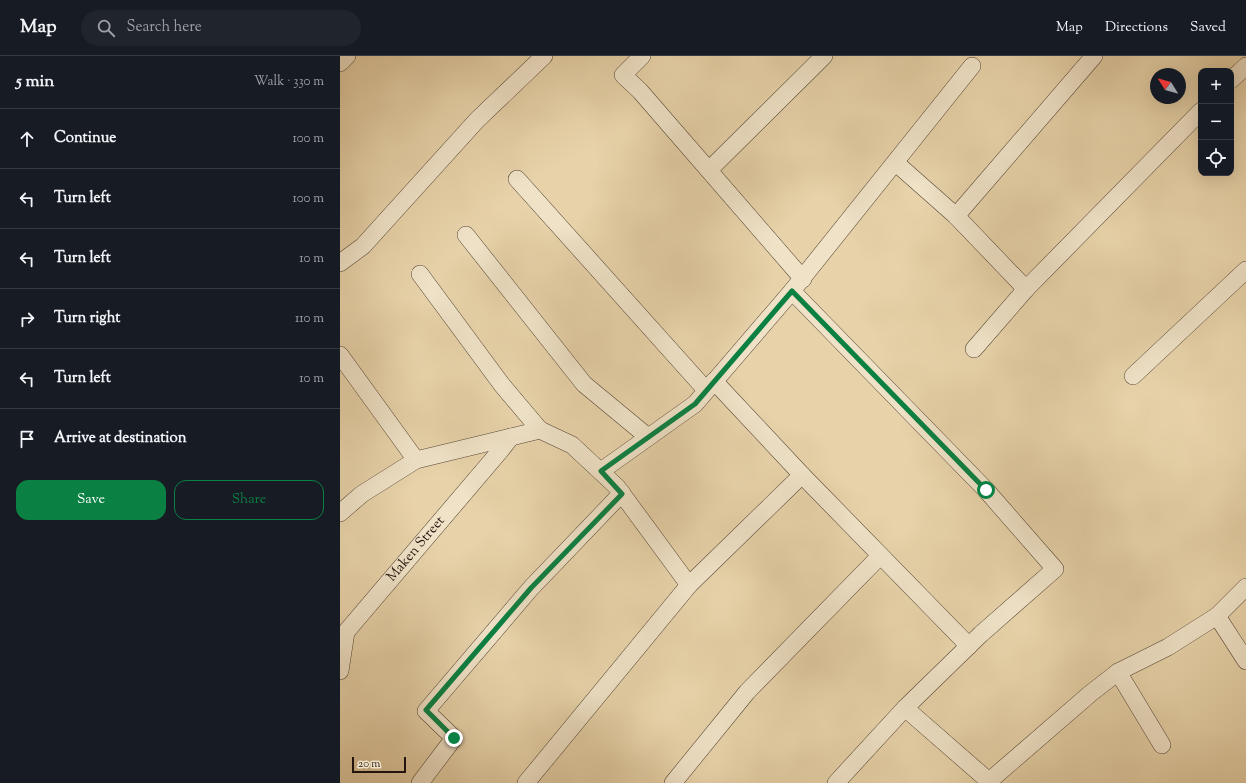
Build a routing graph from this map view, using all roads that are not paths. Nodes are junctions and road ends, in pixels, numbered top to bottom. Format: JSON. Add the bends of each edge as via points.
{"nodes":[{"id":1,"x":347,"y":56,"type":"edge"},
{"id":2,"x":544,"y":56,"type":"edge"},
{"id":3,"x":642,"y":56,"type":"edge"},
{"id":4,"x":824,"y":56,"type":"edge"},
{"id":5,"x":1094,"y":56,"type":"edge"},
{"id":6,"x":340,"y":63,"type":"edge"},
{"id":7,"x":972,"y":66,"type":"dead end"},
{"id":8,"x":1246,"y":66,"type":"edge"},
{"id":9,"x":1234,"y":77,"type":"edge"},
{"id":10,"x":1198,"y":114,"type":"edge"},
{"id":11,"x":896,"y":163,"type":"junction"},
{"id":12,"x":709,"y":170,"type":"junction"},
{"id":13,"x":517,"y":179,"type":"dead end"},
{"id":14,"x":956,"y":216,"type":"junction"},
{"id":15,"x":466,"y":235,"type":"dead end"},
{"id":16,"x":340,"y":263,"type":"edge"},
{"id":17,"x":1246,"y":270,"type":"edge"},
{"id":18,"x":420,"y":274,"type":"dead end"},
{"id":19,"x":798,"y":285,"type":"junction"},
{"id":20,"x":1026,"y":289,"type":"junction"},
{"id":21,"x":974,"y":349,"type":"dead end"},
{"id":22,"x":340,"y":355,"type":"edge"},
{"id":23,"x":1133,"y":376,"type":"dead end"},
{"id":24,"x":710,"y":386,"type":"junction"},
{"id":25,"x":540,"y":430,"type":"junction"},
{"id":26,"x":511,"y":436,"type":"junction"},
{"id":27,"x":648,"y":437,"type":"junction"},
{"id":28,"x":416,"y":460,"type":"junction"},
{"id":29,"x":601,"y":471,"type":"junction"},
{"id":30,"x":802,"y":475,"type":"junction"},
{"id":31,"x":622,"y":494,"type":"junction"},
{"id":32,"x":340,"y":513,"type":"edge"},
{"id":33,"x":880,"y":556,"type":"junction"},
{"id":34,"x":689,"y":585,"type":"junction"},
{"id":35,"x":1246,"y":587,"type":"edge"},
{"id":36,"x":1217,"y":616,"type":"junction"},
{"id":37,"x":969,"y":646,"type":"junction"},
{"id":38,"x":1246,"y":661,"type":"edge"},
{"id":39,"x":340,"y":671,"type":"edge"},
{"id":40,"x":1118,"y":672,"type":"junction"},
{"id":41,"x":905,"y":708,"type":"junction"},
{"id":42,"x":1162,"y":744,"type":"dead end"},
{"id":43,"x":989,"y":782,"type":"edge"},
{"id":44,"x":420,"y":783,"type":"edge"},
{"id":45,"x":526,"y":783,"type":"edge"},
{"id":46,"x":673,"y":783,"type":"edge"},
{"id":47,"x":836,"y":783,"type":"edge"}],
"edges":[{"from":1,"to":6,"type":"street"},
{"from":2,"to":16,"type":"street","via":[[477,120],[363,246]]},
{"from":3,"to":12,"type":"street","via":[[623,75]]},
{"from":4,"to":12,"type":"street"},
{"from":5,"to":14,"type":"street"},
{"from":7,"to":11,"type":"street"},
{"from":8,"to":9,"type":"street"},
{"from":10,"to":20,"type":"street"},
{"from":11,"to":14,"type":"street"},
{"from":11,"to":19,"type":"street"},
{"from":12,"to":19,"type":"street"},
{"from":13,"to":24,"type":"street"},
{"from":14,"to":20,"type":"street"},
{"from":15,"to":27,"type":"street","via":[[584,384]]},
{"from":17,"to":23,"type":"street"},
{"from":18,"to":25,"type":"street","via":[[502,386]]},
{"from":19,"to":24,"type":"street"},
{"from":19,"to":37,"type":"street","via":[[1055,569]]},
{"from":20,"to":21,"type":"street"},
{"from":22,"to":28,"type":"street"},
{"from":24,"to":27,"type":"street","via":[[695,404]]},
{"from":24,"to":30,"type":"street"},
{"from":25,"to":26,"type":"street"},
{"from":25,"to":29,"type":"street","via":[[572,445]]},
{"from":26,"to":28,"type":"street"},
{"from":26,"to":39,"type":"street","name":"Maken Street","via":[[346,632]]},
{"from":27,"to":29,"type":"street"},
{"from":28,"to":32,"type":"street","via":[[362,494]]},
{"from":29,"to":31,"type":"street"},
{"from":30,"to":33,"type":"street"},
{"from":30,"to":34,"type":"street"},
{"from":31,"to":34,"type":"street"},
{"from":31,"to":44,"type":"street","via":[[531,588],[426,710],[454,738]]},
{"from":33,"to":37,"type":"street"},
{"from":33,"to":46,"type":"street","via":[[747,692]]},
{"from":34,"to":45,"type":"street"},
{"from":35,"to":36,"type":"street"},
{"from":36,"to":38,"type":"street"},
{"from":36,"to":40,"type":"street","via":[[1168,647]]},
{"from":37,"to":41,"type":"street"},
{"from":40,"to":42,"type":"street"},
{"from":40,"to":43,"type":"street"},
{"from":41,"to":43,"type":"street"},
{"from":41,"to":47,"type":"street"}]}
